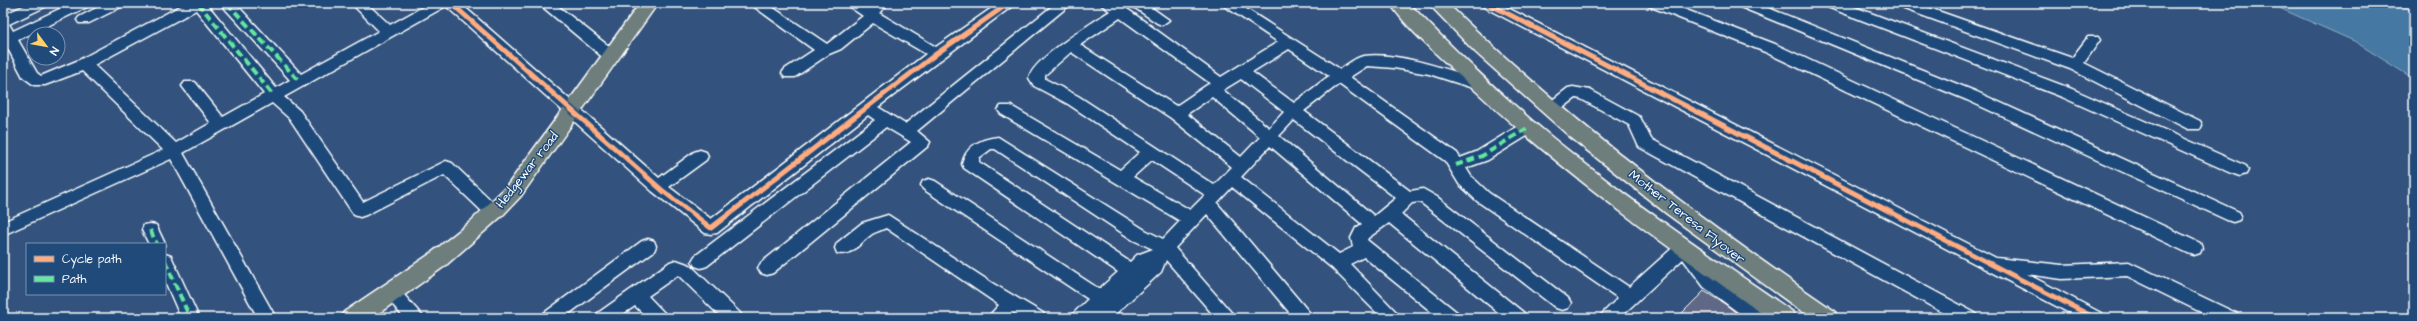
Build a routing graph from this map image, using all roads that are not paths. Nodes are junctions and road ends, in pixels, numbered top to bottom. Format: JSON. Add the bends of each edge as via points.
{"nodes":[{"id":1,"x":42,"y":3,"type":"edge"},
{"id":2,"x":84,"y":3,"type":"edge"},
{"id":3,"x":118,"y":3,"type":"edge"},
{"id":4,"x":197,"y":3,"type":"edge"},
{"id":5,"x":227,"y":3,"type":"edge"},
{"id":6,"x":358,"y":3,"type":"edge"},
{"id":7,"x":441,"y":3,"type":"edge"},
{"id":8,"x":451,"y":3,"type":"edge"},
{"id":9,"x":545,"y":3,"type":"edge"},
{"id":10,"x":649,"y":3,"type":"edge"},
{"id":11,"x":662,"y":3,"type":"edge"},
{"id":12,"x":756,"y":3,"type":"edge"},
{"id":13,"x":851,"y":3,"type":"edge"},
{"id":14,"x":882,"y":3,"type":"edge"},
{"id":15,"x":1009,"y":3,"type":"edge"},
{"id":16,"x":1065,"y":3,"type":"edge"},
{"id":17,"x":1106,"y":3,"type":"edge"},
{"id":18,"x":1135,"y":3,"type":"edge"},
{"id":19,"x":1227,"y":3,"type":"edge"},
{"id":20,"x":1399,"y":3,"type":"edge"},
{"id":21,"x":1487,"y":3,"type":"edge"},
{"id":22,"x":1654,"y":3,"type":"edge"},
{"id":23,"x":1744,"y":3,"type":"edge"},
{"id":24,"x":1830,"y":3,"type":"edge"},
{"id":25,"x":1901,"y":3,"type":"edge"},
{"id":26,"x":1443,"y":9,"type":"edge"},
{"id":27,"x":1120,"y":11,"type":"junction"},
{"id":28,"x":870,"y":15,"type":"junction"},
{"id":29,"x":1940,"y":17,"type":"junction"},
{"id":30,"x":84,"y":20,"type":"dead end"},
{"id":31,"x":1162,"y":20,"type":"dead end"},
{"id":32,"x":3,"y":21,"type":"edge"},
{"id":33,"x":3,"y":25,"type":"edge"},
{"id":34,"x":1421,"y":26,"type":"junction"},
{"id":35,"x":388,"y":32,"type":"junction"},
{"id":36,"x":1923,"y":37,"type":"junction"},
{"id":37,"x":10,"y":38,"type":"junction"},
{"id":38,"x":2093,"y":40,"type":"dead end"},
{"id":39,"x":1288,"y":43,"type":"junction"},
{"id":40,"x":1070,"y":45,"type":"junction"},
{"id":41,"x":824,"y":50,"type":"junction"},
{"id":42,"x":936,"y":54,"type":"junction"},
{"id":43,"x":611,"y":56,"type":"junction"},
{"id":44,"x":84,"y":64,"type":"junction"},
{"id":45,"x":2074,"y":65,"type":"junction"},
{"id":46,"x":1242,"y":72,"type":"junction"},
{"id":47,"x":790,"y":73,"type":"dead end"},
{"id":48,"x":1338,"y":77,"type":"junction"},
{"id":49,"x":300,"y":82,"type":"junction"},
{"id":50,"x":190,"y":86,"type":"dead end"},
{"id":51,"x":1482,"y":86,"type":"junction"},
{"id":52,"x":1216,"y":87,"type":"junction"},
{"id":53,"x":273,"y":95,"type":"junction"},
{"id":54,"x":868,"y":108,"type":"junction"},
{"id":55,"x":1551,"y":109,"type":"junction"},
{"id":56,"x":1006,"y":110,"type":"dead end"},
{"id":57,"x":1294,"y":111,"type":"junction"},
{"id":58,"x":576,"y":114,"type":"junction"},
{"id":59,"x":1176,"y":114,"type":"junction"},
{"id":60,"x":886,"y":119,"type":"junction"},
{"id":61,"x":220,"y":124,"type":"junction"},
{"id":62,"x":2194,"y":125,"type":"dead end"},
{"id":63,"x":1529,"y":127,"type":"junction"},
{"id":64,"x":906,"y":132,"type":"junction"},
{"id":65,"x":1272,"y":137,"type":"junction"},
{"id":66,"x":174,"y":151,"type":"junction"},
{"id":67,"x":1152,"y":151,"type":"junction"},
{"id":68,"x":700,"y":156,"type":"dead end"},
{"id":69,"x":1456,"y":165,"type":"junction"},
{"id":70,"x":2240,"y":170,"type":"dead end"},
{"id":71,"x":1236,"y":172,"type":"junction"},
{"id":72,"x":1122,"y":176,"type":"junction"},
{"id":73,"x":929,"y":185,"type":"dead end"},
{"id":74,"x":658,"y":187,"type":"junction"},
{"id":75,"x":1212,"y":198,"type":"junction"},
{"id":76,"x":1407,"y":198,"type":"junction"},
{"id":77,"x":494,"y":213,"type":"junction"},
{"id":78,"x":1390,"y":214,"type":"junction"},
{"id":79,"x":2233,"y":216,"type":"dead end"},
{"id":80,"x":1191,"y":219,"type":"junction"},
{"id":81,"x":1374,"y":225,"type":"junction"},
{"id":82,"x":3,"y":229,"type":"edge"},
{"id":83,"x":648,"y":246,"type":"dead end"},
{"id":84,"x":843,"y":248,"type":"dead end"},
{"id":85,"x":1684,"y":248,"type":"junction"},
{"id":86,"x":2194,"y":248,"type":"dead end"},
{"id":87,"x":1364,"y":249,"type":"junction"},
{"id":88,"x":1162,"y":251,"type":"junction"},
{"id":89,"x":701,"y":261,"type":"dead end"},
{"id":90,"x":166,"y":263,"type":"edge"},
{"id":91,"x":1338,"y":263,"type":"junction"},
{"id":92,"x":1990,"y":263,"type":"junction"},
{"id":93,"x":767,"y":268,"type":"dead end"},
{"id":94,"x":1130,"y":271,"type":"junction"},
{"id":95,"x":635,"y":295,"type":"junction"},
{"id":96,"x":396,"y":297,"type":"junction"},
{"id":97,"x":1630,"y":297,"type":"junction"},
{"id":98,"x":1100,"y":298,"type":"junction"},
{"id":99,"x":1012,"y":304,"type":"junction"},
{"id":100,"x":1562,"y":304,"type":"dead end"},
{"id":101,"x":190,"y":318,"type":"edge"},
{"id":102,"x":267,"y":318,"type":"edge"},
{"id":103,"x":352,"y":318,"type":"edge"},
{"id":104,"x":374,"y":318,"type":"edge"},
{"id":105,"x":415,"y":318,"type":"edge"},
{"id":106,"x":550,"y":318,"type":"edge"},
{"id":107,"x":604,"y":318,"type":"edge"},
{"id":108,"x":660,"y":318,"type":"edge"},
{"id":109,"x":734,"y":318,"type":"edge"},
{"id":110,"x":996,"y":318,"type":"edge"},
{"id":111,"x":1037,"y":318,"type":"edge"},
{"id":112,"x":1078,"y":318,"type":"edge"},
{"id":113,"x":1099,"y":318,"type":"edge"},
{"id":114,"x":1227,"y":318,"type":"edge"},
{"id":115,"x":1305,"y":318,"type":"edge"},
{"id":116,"x":1393,"y":318,"type":"edge"},
{"id":117,"x":1452,"y":318,"type":"edge"},
{"id":118,"x":1518,"y":318,"type":"edge"},
{"id":119,"x":1607,"y":318,"type":"edge"},
{"id":120,"x":1759,"y":318,"type":"edge"},
{"id":121,"x":1785,"y":318,"type":"edge"},
{"id":122,"x":1828,"y":318,"type":"edge"},
{"id":123,"x":1969,"y":318,"type":"edge"},
{"id":124,"x":2095,"y":318,"type":"edge"},
{"id":125,"x":2230,"y":318,"type":"edge"}],
"edges":[{"from":1,"to":32,"type":"street"},
{"from":2,"to":37,"type":"street"},
{"from":3,"to":30,"type":"street"},
{"from":4,"to":44,"type":"street"},
{"from":4,"to":53,"type":"street"},
{"from":5,"to":49,"type":"street"},
{"from":6,"to":35,"type":"street"},
{"from":7,"to":35,"type":"street"},
{"from":8,"to":58,"type":"street"},
{"from":9,"to":43,"type":"street"},
{"from":10,"to":43,"type":"main road","name":"Hedgewar road"},
{"from":11,"to":58,"type":"main road","name":"Hedgewar road"},
{"from":12,"to":41,"type":"street"},
{"from":13,"to":28,"type":"street"},
{"from":14,"to":28,"type":"street"},
{"from":15,"to":42,"type":"street"},
{"from":16,"to":64,"type":"street"},
{"from":17,"to":27,"type":"street"},
{"from":18,"to":31,"type":"street"},
{"from":19,"to":39,"type":"street"},
{"from":20,"to":34,"type":"main road","name":"Mother Teresa Flyover"},
{"from":21,"to":92,"type":"street"},
{"from":22,"to":86,"type":"street","via":[[1770,48]]},
{"from":23,"to":79,"type":"street","via":[[1972,96]]},
{"from":24,"to":36,"type":"street"},
{"from":25,"to":29,"type":"street"},
{"from":26,"to":34,"type":"main road"},
{"from":26,"to":55,"type":"main road","name":"Mother Teresa Flyover","via":[[1526,89]]},
{"from":27,"to":40,"type":"street"},
{"from":27,"to":52,"type":"street"},
{"from":28,"to":41,"type":"street","via":[[832,48]]},
{"from":28,"to":42,"type":"street"},
{"from":29,"to":36,"type":"street","via":[[1932,31]]},
{"from":29,"to":45,"type":"street"},
{"from":33,"to":37,"type":"street"},
{"from":34,"to":51,"type":"main road","name":"Mother Teresa Flyover"},
{"from":35,"to":49,"type":"street"},
{"from":36,"to":70,"type":"street","via":[[2067,93]]},
{"from":37,"to":44,"type":"street","via":[[34,79],[39,81],[55,78]]},
{"from":38,"to":45,"type":"street"},
{"from":39,"to":46,"type":"street"},
{"from":39,"to":48,"type":"street"},
{"from":40,"to":59,"type":"street"},
{"from":40,"to":67,"type":"street","via":[[1038,73],[1039,82],[1073,100]]},
{"from":41,"to":47,"type":"street"},
{"from":42,"to":54,"type":"street"},
{"from":43,"to":58,"type":"main road","name":"Hedgewar road"},
{"from":44,"to":66,"type":"street"},
{"from":45,"to":62,"type":"street"},
{"from":46,"to":52,"type":"street"},
{"from":46,"to":57,"type":"street"},
{"from":48,"to":51,"type":"street","via":[[1365,61],[1431,69]]},
{"from":48,"to":57,"type":"street"},
{"from":48,"to":69,"type":"street","via":[[1451,157]]},
{"from":49,"to":53,"type":"street"},
{"from":50,"to":61,"type":"street"},
{"from":51,"to":63,"type":"main road","name":"Mother Teresa Flyover"},
{"from":52,"to":59,"type":"street"},
{"from":52,"to":65,"type":"street"},
{"from":53,"to":61,"type":"street"},
{"from":53,"to":77,"type":"street","via":[[295,116],[360,211],[446,167]]},
{"from":54,"to":60,"type":"street"},
{"from":54,"to":74,"type":"street","via":[[711,228]]},
{"from":55,"to":122,"type":"main road","name":"Mother Teresa Flyover","via":[[1736,256]]},
{"from":55,"to":123,"type":"street","via":[[1573,92],[1585,94],[1635,121],[1645,143]]},
{"from":56,"to":72,"type":"street"},
{"from":57,"to":65,"type":"street"},
{"from":57,"to":76,"type":"street"},
{"from":58,"to":74,"type":"street"},
{"from":58,"to":77,"type":"main road","name":"Hedgewar road"},
{"from":58,"to":96,"type":"main road","name":"Hedgewar road","via":[[527,194],[506,217],[444,270]]},
{"from":59,"to":71,"type":"street"},
{"from":60,"to":64,"type":"street"},
{"from":60,"to":89,"type":"street"},
{"from":61,"to":66,"type":"street"},
{"from":63,"to":69,"type":"street","via":[[1482,156]]},
{"from":63,"to":85,"type":"main road","name":"Mother Teresa Flyover","via":[[1614,196]]},
{"from":64,"to":93,"type":"street","via":[[922,142]]},
{"from":65,"to":71,"type":"street"},
{"from":65,"to":81,"type":"street"},
{"from":66,"to":82,"type":"street"},
{"from":66,"to":102,"type":"street"},
{"from":67,"to":72,"type":"street"},
{"from":67,"to":75,"type":"street"},
{"from":68,"to":74,"type":"street"},
{"from":69,"to":97,"type":"street","via":[[1466,180],[1483,197]]},
{"from":71,"to":75,"type":"street"},
{"from":71,"to":91,"type":"street"},
{"from":72,"to":80,"type":"street"},
{"from":73,"to":98,"type":"street"},
{"from":75,"to":80,"type":"street"},
{"from":75,"to":115,"type":"street"},
{"from":76,"to":78,"type":"street"},
{"from":76,"to":100,"type":"street","via":[[1423,195],[1432,201]]},
{"from":77,"to":96,"type":"main road","name":"Hedgewar road"},
{"from":78,"to":81,"type":"street"},
{"from":78,"to":118,"type":"street"},
{"from":80,"to":88,"type":"street"},
{"from":81,"to":87,"type":"street","via":[[1359,238],[1359,243]]},
{"from":83,"to":106,"type":"street"},
{"from":84,"to":99,"type":"street","via":[[868,228],[888,220]]},
{"from":85,"to":97,"type":"street"},
{"from":85,"to":120,"type":"street","via":[[1710,282]]},
{"from":85,"to":121,"type":"main road","name":"Mother Teresa Flyover"},
{"from":87,"to":91,"type":"street"},
{"from":87,"to":117,"type":"street"},
{"from":88,"to":94,"type":"street","via":[[1142,260]]},
{"from":88,"to":94,"type":"street","via":[[998,144],[987,144],[972,155],[970,164]]},
{"from":88,"to":113,"type":"street","via":[[1155,268]]},
{"from":88,"to":114,"type":"street"},
{"from":90,"to":101,"type":"street"},
{"from":91,"to":116,"type":"street"},
{"from":92,"to":124,"type":"street"},
{"from":92,"to":125,"type":"street","via":[[2062,272],[2129,269]]},
{"from":94,"to":98,"type":"street"},
{"from":95,"to":107,"type":"street"},
{"from":95,"to":108,"type":"street"},
{"from":95,"to":109,"type":"street","via":[[673,268],[680,268]]},
{"from":96,"to":103,"type":"main road","name":"Hedgewar road"},
{"from":96,"to":104,"type":"main road","name":"Hedgewar road"},
{"from":96,"to":105,"type":"street"},
{"from":97,"to":119,"type":"street"},
{"from":98,"to":112,"type":"street"},
{"from":99,"to":110,"type":"street"},
{"from":99,"to":111,"type":"street"}]}
